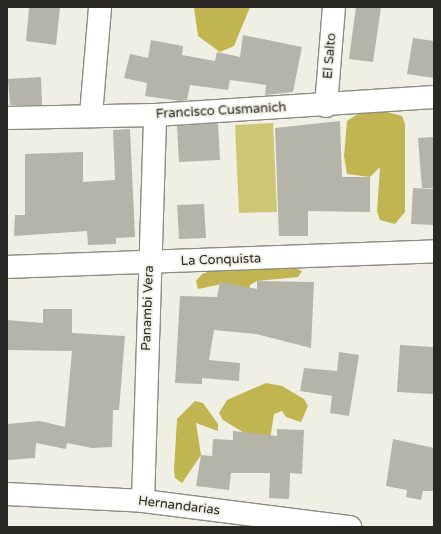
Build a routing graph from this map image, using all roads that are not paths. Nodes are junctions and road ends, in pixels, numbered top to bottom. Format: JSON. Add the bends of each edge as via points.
{"nodes":[{"id":1,"x":100,"y":7,"type":"edge"},
{"id":2,"x":334,"y":7,"type":"edge"},
{"id":3,"x":434,"y":97,"type":"edge"},
{"id":4,"x":326,"y":106,"type":"junction"},
{"id":5,"x":91,"y":115,"type":"junction"},
{"id":6,"x":155,"y":115,"type":"junction"},
{"id":7,"x":7,"y":118,"type":"edge"},
{"id":8,"x":434,"y":251,"type":"edge"},
{"id":9,"x":149,"y":263,"type":"junction"},
{"id":10,"x":7,"y":267,"type":"edge"},
{"id":11,"x":7,"y":494,"type":"edge"},
{"id":12,"x":142,"y":501,"type":"junction"},
{"id":13,"x":350,"y":527,"type":"edge"}],
"edges":[{"from":1,"to":5,"type":"street"},
{"from":2,"to":4,"type":"street","name":"El Salto"},
{"from":3,"to":4,"type":"street","name":"Francisco Cusmanich"},
{"from":4,"to":6,"type":"street","name":"Francisco Cusmanich"},
{"from":5,"to":6,"type":"street","name":"Francisco Cusmanich"},
{"from":5,"to":7,"type":"street","name":"Francisco Cusmanich"},
{"from":6,"to":9,"type":"street","name":"Panambi Vera"},
{"from":8,"to":9,"type":"street","name":"La Conquista"},
{"from":9,"to":10,"type":"street","name":"La Conquista"},
{"from":9,"to":12,"type":"street","name":"Panambi Vera"},
{"from":11,"to":12,"type":"street","name":"Hernandarias"},
{"from":12,"to":13,"type":"street","name":"Hernandarias"}]}
